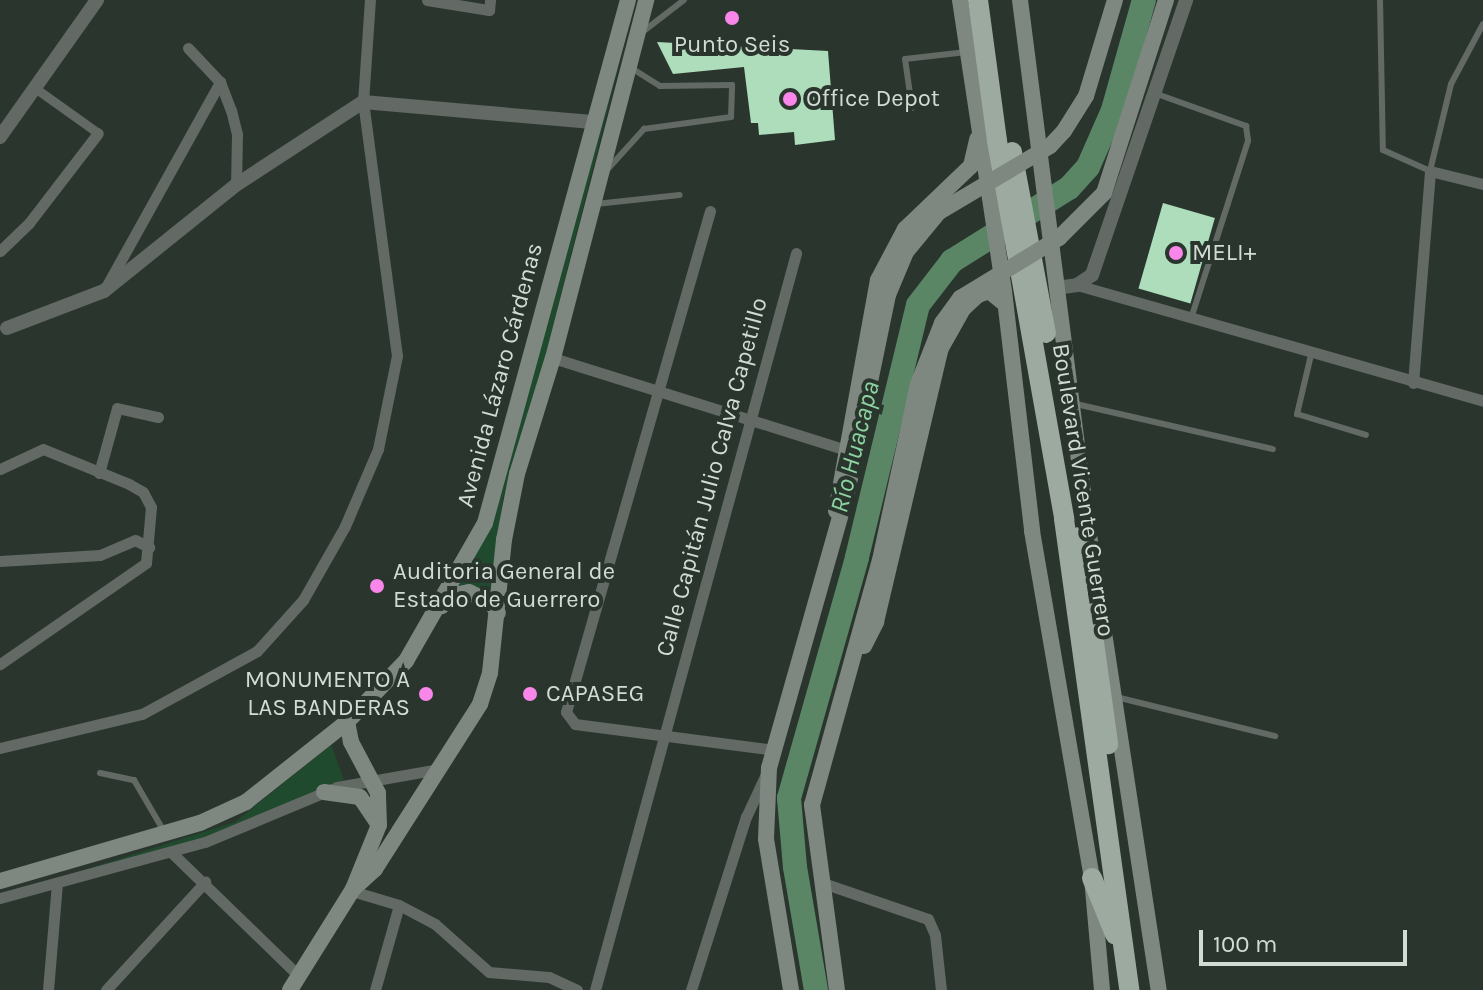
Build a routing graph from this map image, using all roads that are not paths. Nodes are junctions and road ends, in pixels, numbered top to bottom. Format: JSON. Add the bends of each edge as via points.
{"nodes":[{"id":1,"x":97,"y":0,"type":"edge"},
{"id":2,"x":370,"y":0,"type":"edge"},
{"id":3,"x":427,"y":0,"type":"edge"},
{"id":4,"x":490,"y":0,"type":"edge"},
{"id":5,"x":628,"y":0,"type":"edge"},
{"id":6,"x":646,"y":0,"type":"edge"},
{"id":7,"x":684,"y":0,"type":"edge"},
{"id":8,"x":960,"y":0,"type":"edge"},
{"id":9,"x":977,"y":0,"type":"edge"},
{"id":10,"x":991,"y":0,"type":"edge"},
{"id":11,"x":1022,"y":0,"type":"edge"},
{"id":12,"x":1115,"y":0,"type":"edge"},
{"id":13,"x":1166,"y":0,"type":"edge"},
{"id":14,"x":1186,"y":0,"type":"edge"},
{"id":15,"x":1380,"y":0,"type":"edge"},
{"id":16,"x":1483,"y":24,"type":"edge"},
{"id":17,"x":635,"y":38,"type":"junction"},
{"id":18,"x":968,"y":46,"type":"junction"},
{"id":19,"x":188,"y":48,"type":"dead end"},
{"id":20,"x":627,"y":65,"type":"junction"},
{"id":21,"x":220,"y":82,"type":"junction"},
{"id":22,"x":35,"y":88,"type":"junction"},
{"id":23,"x":1157,"y":94,"type":"junction"},
{"id":24,"x":363,"y":102,"type":"junction"},
{"id":25,"x":912,"y":108,"type":"dead end"},
{"id":26,"x":592,"y":122,"type":"junction"},
{"id":27,"x":979,"y":125,"type":"junction"},
{"id":28,"x":98,"y":133,"type":"joint"},
{"id":29,"x":0,"y":137,"type":"edge"},
{"id":30,"x":997,"y":142,"type":"junction"},
{"id":31,"x":1430,"y":171,"type":"junction"},
{"id":32,"x":601,"y":177,"type":"junction"},
{"id":33,"x":1483,"y":184,"type":"edge"},
{"id":34,"x":236,"y":185,"type":"junction"},
{"id":35,"x":680,"y":195,"type":"dead end"},
{"id":36,"x":593,"y":204,"type":"junction"},
{"id":37,"x":710,"y":211,"type":"dead end"},
{"id":38,"x":0,"y":251,"type":"edge"},
{"id":39,"x":796,"y":253,"type":"dead end"},
{"id":40,"x":1077,"y":285,"type":"junction"},
{"id":41,"x":1016,"y":288,"type":"junction"},
{"id":42,"x":1056,"y":288,"type":"junction"},
{"id":43,"x":104,"y":291,"type":"junction"},
{"id":44,"x":1191,"y":319,"type":"junction"},
{"id":45,"x":7,"y":328,"type":"dead end"},
{"id":46,"x":1311,"y":355,"type":"junction"},
{"id":47,"x":553,"y":358,"type":"junction"},
{"id":48,"x":1413,"y":383,"type":"junction"},
{"id":49,"x":659,"y":389,"type":"junction"},
{"id":50,"x":1483,"y":401,"type":"edge"},
{"id":51,"x":1076,"y":404,"type":"junction"},
{"id":52,"x":748,"y":416,"type":"junction"},
{"id":53,"x":158,"y":417,"type":"dead end"},
{"id":54,"x":1366,"y":435,"type":"dead end"},
{"id":55,"x":843,"y":449,"type":"junction"},
{"id":56,"x":1273,"y":449,"type":"dead end"},
{"id":57,"x":0,"y":469,"type":"edge"},
{"id":58,"x":99,"y":473,"type":"junction"},
{"id":59,"x":837,"y":528,"type":"junction"},
{"id":60,"x":1079,"y":537,"type":"junction"},
{"id":61,"x":149,"y":547,"type":"junction"},
{"id":62,"x":0,"y":561,"type":"edge"},
{"id":63,"x":1094,"y":572,"type":"junction"},
{"id":64,"x":439,"y":610,"type":"junction"},
{"id":65,"x":498,"y":613,"type":"junction"},
{"id":66,"x":0,"y":664,"type":"edge"},
{"id":67,"x":852,"y":664,"type":"junction"},
{"id":68,"x":1114,"y":696,"type":"junction"},
{"id":69,"x":347,"y":722,"type":"junction"},
{"id":70,"x":666,"y":733,"type":"junction"},
{"id":71,"x":1275,"y":736,"type":"dead end"},
{"id":72,"x":0,"y":748,"type":"edge"},
{"id":73,"x":774,"y":750,"type":"junction"},
{"id":74,"x":769,"y":768,"type":"junction"},
{"id":75,"x":439,"y":769,"type":"junction"},
{"id":76,"x":100,"y":773,"type":"dead end"},
{"id":77,"x":370,"y":781,"type":"junction"},
{"id":78,"x":324,"y":792,"type":"junction"},
{"id":79,"x":379,"y":825,"type":"junction"},
{"id":80,"x":165,"y":833,"type":"junction"},
{"id":81,"x":171,"y":852,"type":"junction"},
{"id":82,"x":1092,"y":878,"type":"junction"},
{"id":83,"x":0,"y":881,"type":"edge"},
{"id":84,"x":205,"y":882,"type":"junction"},
{"id":85,"x":820,"y":882,"type":"junction"},
{"id":86,"x":57,"y":883,"type":"junction"},
{"id":87,"x":352,"y":890,"type":"junction"},
{"id":88,"x":0,"y":898,"type":"edge"},
{"id":89,"x":399,"y":905,"type":"junction"},
{"id":90,"x":1125,"y":956,"type":"junction"},
{"id":91,"x":294,"y":982,"type":"edge"},
{"id":92,"x":48,"y":990,"type":"edge"},
{"id":93,"x":106,"y":990,"type":"edge"},
{"id":94,"x":375,"y":990,"type":"edge"},
{"id":95,"x":577,"y":990,"type":"edge"},
{"id":96,"x":595,"y":990,"type":"edge"},
{"id":97,"x":691,"y":990,"type":"edge"},
{"id":98,"x":791,"y":990,"type":"edge"},
{"id":99,"x":837,"y":990,"type":"edge"},
{"id":100,"x":941,"y":990,"type":"edge"},
{"id":101,"x":1102,"y":990,"type":"edge"},
{"id":102,"x":1129,"y":990,"type":"edge"},
{"id":103,"x":1142,"y":990,"type":"edge"},
{"id":104,"x":1159,"y":990,"type":"edge"}],
"edges":[{"from":1,"to":22,"type":"street"},
{"from":2,"to":24,"type":"street"},
{"from":3,"to":4,"type":"street","via":[[489,10]]},
{"from":5,"to":26,"type":"main road","name":"Avenida Lázaro Cárdenas"},
{"from":6,"to":17,"type":"main road","name":"Avenida Lázaro Cárdenas"},
{"from":7,"to":17,"type":"lane"},
{"from":8,"to":18,"type":"main road","name":"Boulevard Vicente Guerrero"},
{"from":9,"to":18,"type":"highway"},
{"from":9,"to":30,"type":"highway","name":"Boulevard Vicente Guerrero"},
{"from":10,"to":30,"type":"highway","name":"Boulevard Vicente Guerrero"},
{"from":11,"to":42,"type":"main road","name":"Boulevard Vicente Guerrero","bridge":true},
{"from":12,"to":59,"type":"main road","bridge":true,"via":[[1086,96],[1064,131],[1050,146],[939,212],[906,252],[888,295]]},
{"from":13,"to":67,"type":"main road","bridge":true,"via":[[1104,193],[1059,238],[960,298],[942,323],[918,384]]},
{"from":14,"to":23,"type":"street"},
{"from":15,"to":31,"type":"lane","via":[[1383,150]]},
{"from":16,"to":31,"type":"lane","via":[[1451,84]]},
{"from":17,"to":20,"type":"main road","name":"Avenida Lázaro Cárdenas"},
{"from":18,"to":25,"type":"lane","via":[[905,59]]},
{"from":18,"to":27,"type":"main road","name":"Boulevard Vicente Guerrero"},
{"from":19,"to":21,"type":"street"},
{"from":20,"to":32,"type":"main road","name":"Avenida Lázaro Cárdenas"},
{"from":20,"to":32,"type":"lane","via":[[660,86],[732,85],[731,117],[644,129]]},
{"from":21,"to":34,"type":"street","via":[[237,134]]},
{"from":21,"to":43,"type":"street"},
{"from":22,"to":28,"type":"street"},
{"from":22,"to":29,"type":"street"},
{"from":23,"to":40,"type":"street","via":[[1092,275]]},
{"from":23,"to":44,"type":"lane","via":[[1246,126],[1248,141]]},
{"from":24,"to":26,"type":"street","via":[[490,109]]},
{"from":24,"to":34,"type":"street"},
{"from":24,"to":72,"type":"street","via":[[397,356],[378,449],[345,526],[303,600],[257,651],[142,714]]},
{"from":26,"to":64,"type":"main road","name":"Avenida Lázaro Cárdenas","via":[[485,523]]},
{"from":27,"to":30,"type":"main road","name":"Boulevard Vicente Guerrero"},
{"from":27,"to":55,"type":"main road","via":[[971,166],[925,205],[888,255],[869,316]]},
{"from":28,"to":38,"type":"street","via":[[29,223]]},
{"from":30,"to":41,"type":"highway","name":"Boulevard Vicente Guerrero","bridge":true},
{"from":30,"to":41,"type":"main road","name":"Boulevard Vicente Guerrero","bridge":true},
{"from":31,"to":33,"type":"street"},
{"from":31,"to":48,"type":"street"},
{"from":32,"to":36,"type":"main road","name":"Avenida Lázaro Cárdenas"},
{"from":34,"to":43,"type":"street"},
{"from":35,"to":36,"type":"lane"},
{"from":36,"to":47,"type":"main road","name":"Avenida Lázaro Cárdenas"},
{"from":37,"to":49,"type":"street"},
{"from":39,"to":52,"type":"street","name":"Calle Capitán Julio Calva Capetillo"},
{"from":40,"to":42,"type":"street"},
{"from":40,"to":44,"type":"street"},
{"from":41,"to":60,"type":"highway","name":"Boulevard Vicente Guerrero"},
{"from":41,"to":67,"type":"main road","via":[[978,295],[963,309],[941,348],[876,622]]},
{"from":41,"to":82,"type":"main road","name":"Boulevard Vicente Guerrero","via":[[1032,531]]},
{"from":41,"to":90,"type":"highway","name":"Boulevard Vicente Guerrero","via":[[1064,519]]},
{"from":42,"to":51,"type":"main road","name":"Boulevard Vicente Guerrero"},
{"from":43,"to":45,"type":"street"},
{"from":44,"to":46,"type":"street"},
{"from":46,"to":48,"type":"street"},
{"from":46,"to":54,"type":"lane","via":[[1297,414]]},
{"from":47,"to":49,"type":"street"},
{"from":47,"to":65,"type":"main road","name":"Avenida Lázaro Cárdenas","via":[[510,504]]},
{"from":48,"to":50,"type":"street"},
{"from":49,"to":52,"type":"street"},
{"from":49,"to":70,"type":"street","via":[[567,719]]},
{"from":51,"to":56,"type":"lane"},
{"from":51,"to":63,"type":"main road","name":"Boulevard Vicente Guerrero"},
{"from":52,"to":55,"type":"street"},
{"from":52,"to":70,"type":"street","name":"Calle Capitán Julio Calva Capetillo"},
{"from":53,"to":58,"type":"street","via":[[117,408]]},
{"from":55,"to":59,"type":"main road","via":[[835,495]]},
{"from":57,"to":58,"type":"street","via":[[43,449]]},
{"from":58,"to":61,"type":"street","via":[[143,492],[151,507]]},
{"from":59,"to":73,"type":"main road"},
{"from":60,"to":63,"type":"highway"},
{"from":60,"to":103,"type":"highway","name":"Boulevard Vicente Guerrero"},
{"from":61,"to":62,"type":"street","via":[[135,540],[100,555]]},
{"from":61,"to":66,"type":"street","via":[[146,563]]},
{"from":63,"to":68,"type":"main road","name":"Boulevard Vicente Guerrero"},
{"from":64,"to":65,"type":"main road","via":[[449,596],[469,592],[481,595]]},
{"from":64,"to":69,"type":"main road","name":"Avenida Lázaro Cárdenas","via":[[406,661]]},
{"from":65,"to":75,"type":"main road","name":"Avenida Lázaro Cárdenas","via":[[480,704]]},
{"from":67,"to":85,"type":"main road","via":[[812,805]]},
{"from":68,"to":71,"type":"lane"},
{"from":68,"to":104,"type":"main road","name":"Boulevard Vicente Guerrero"},
{"from":69,"to":77,"type":"main road"},
{"from":69,"to":80,"type":"main road","name":"Avenida Lázaro Cárdenas","via":[[246,802]]},
{"from":70,"to":73,"type":"street"},
{"from":70,"to":96,"type":"street","name":"Calle Capitán Julio Calva Capetillo"},
{"from":73,"to":74,"type":"main road"},
{"from":74,"to":97,"type":"street","via":[[746,817]]},
{"from":74,"to":98,"type":"main road","via":[[766,839]]},
{"from":75,"to":77,"type":"street"},
{"from":75,"to":87,"type":"main road","name":"Avenida Lázaro Cárdenas","via":[[375,869]]},
{"from":76,"to":80,"type":"lane","via":[[134,780]]},
{"from":77,"to":78,"type":"street"},
{"from":77,"to":79,"type":"main road","via":[[382,807]]},
{"from":78,"to":79,"type":"main road","via":[[360,797]]},
{"from":78,"to":81,"type":"street","via":[[240,830]]},
{"from":79,"to":87,"type":"main road"},
{"from":80,"to":83,"type":"main road","name":"Avenida Lázaro Cárdenas"},
{"from":81,"to":84,"type":"street"},
{"from":81,"to":86,"type":"street"},
{"from":82,"to":90,"type":"highway"},
{"from":82,"to":101,"type":"main road","name":"Boulevard Vicente Guerrero"},
{"from":84,"to":91,"type":"street"},
{"from":84,"to":93,"type":"street"},
{"from":85,"to":99,"type":"main road"},
{"from":85,"to":100,"type":"street","via":[[928,919]]},
{"from":86,"to":88,"type":"street"},
{"from":86,"to":92,"type":"street"},
{"from":87,"to":89,"type":"street"},
{"from":87,"to":91,"type":"main road"},
{"from":89,"to":94,"type":"street"},
{"from":89,"to":95,"type":"street","via":[[435,924],[489,972],[549,977]]},
{"from":90,"to":102,"type":"highway","name":"Boulevard Vicente Guerrero"}]}
